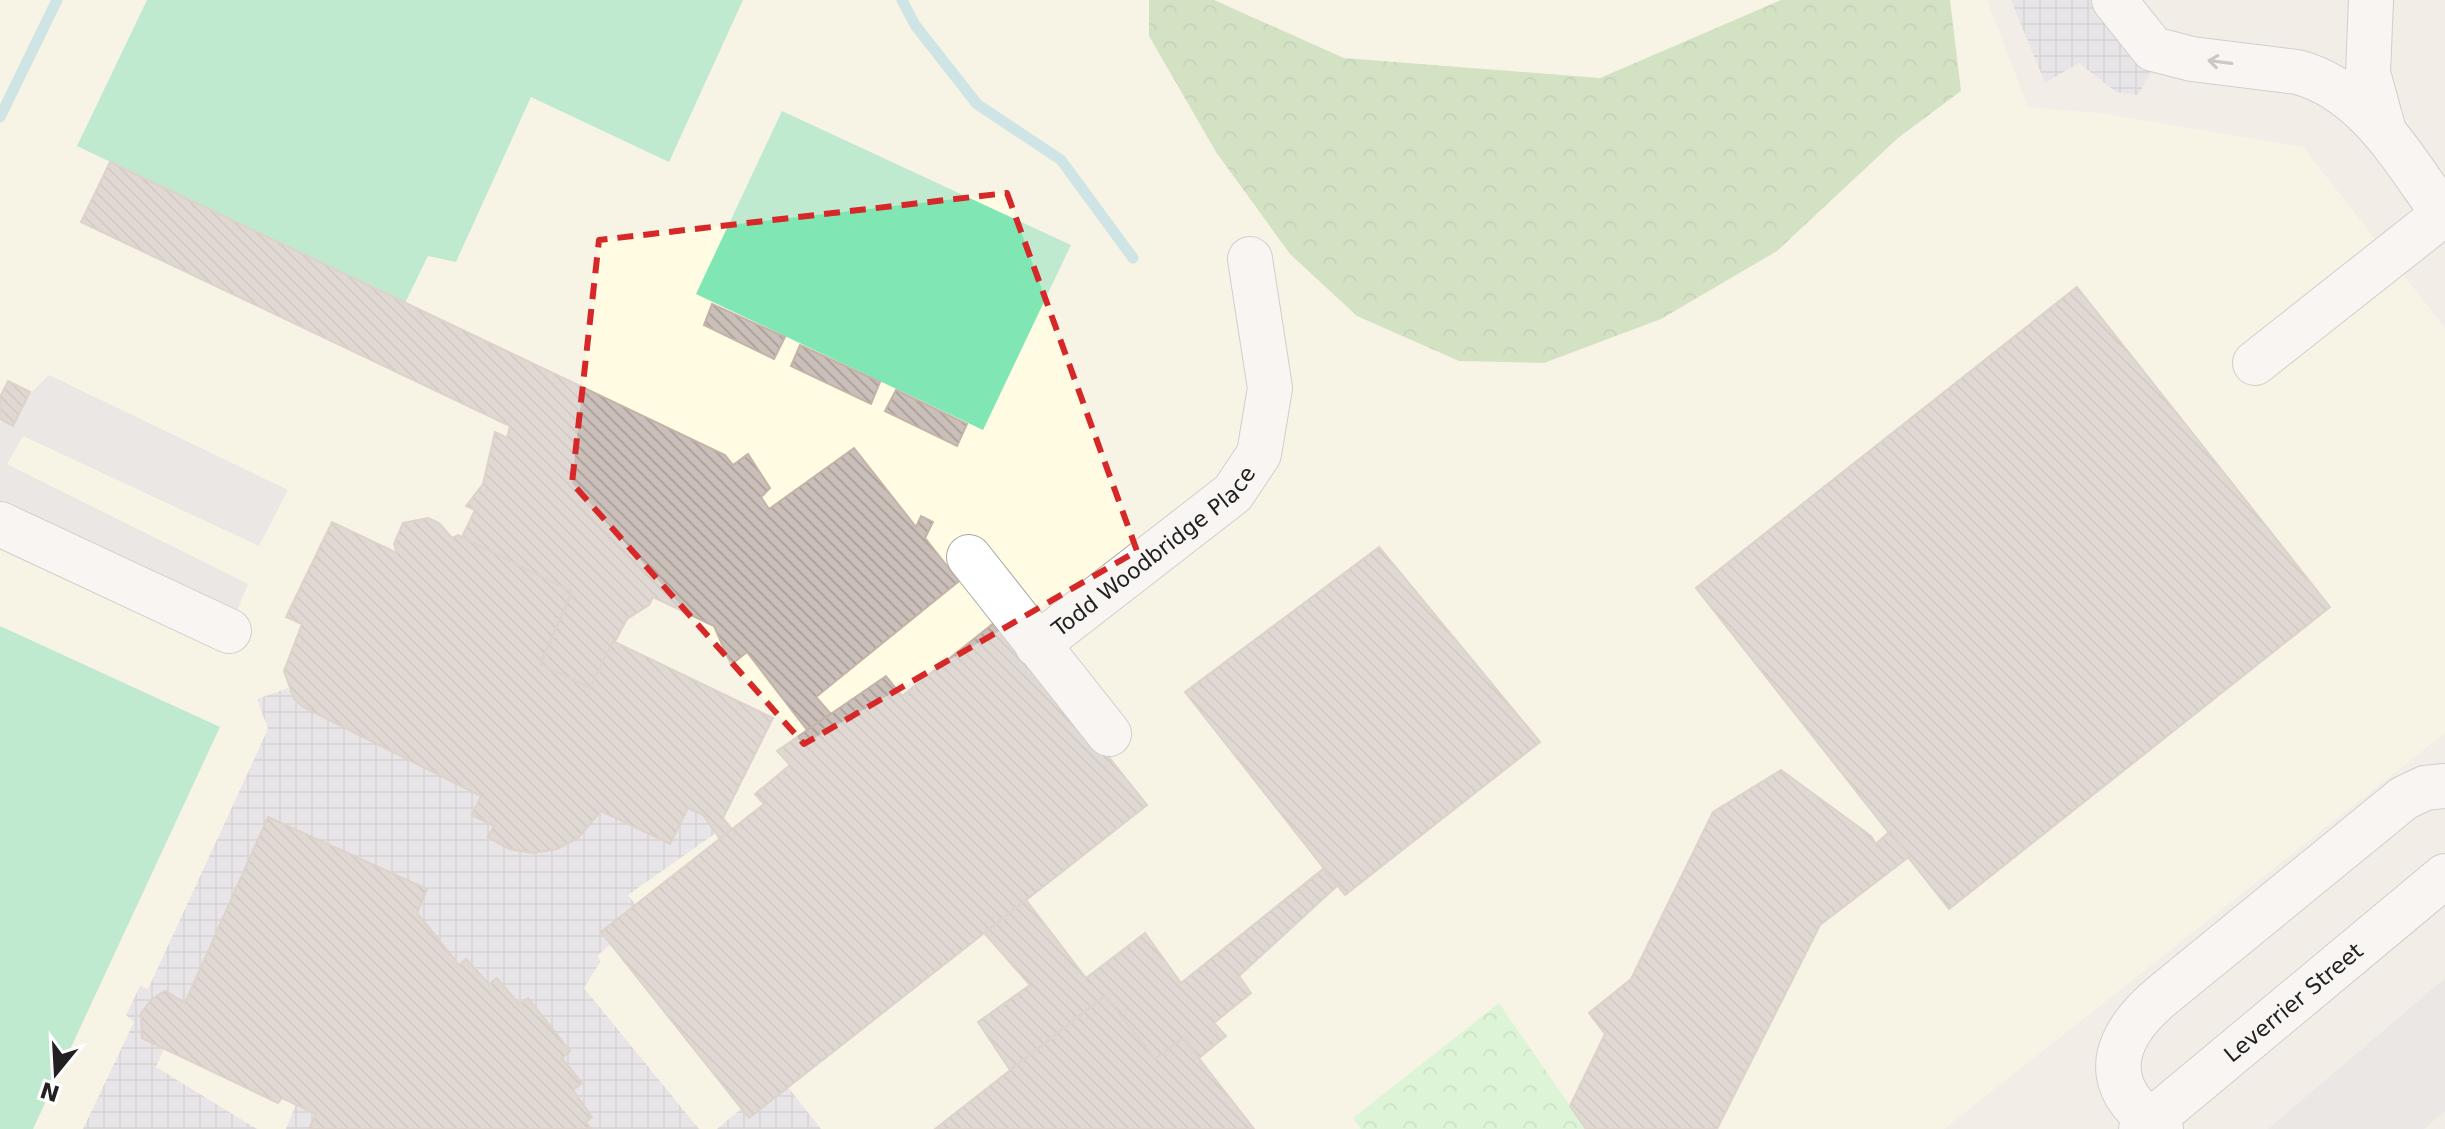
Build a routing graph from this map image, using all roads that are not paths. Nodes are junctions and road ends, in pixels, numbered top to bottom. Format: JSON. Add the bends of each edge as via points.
{"nodes":[{"id":1,"x":2114,"y":0,"type":"edge"},
{"id":2,"x":2370,"y":6,"type":"edge"},
{"id":3,"x":2297,"y":72,"type":"junction"},
{"id":4,"x":2384,"y":132,"type":"junction"},
{"id":5,"x":2445,"y":214,"type":"edge"},
{"id":6,"x":1250,"y":259,"type":"dead end"},
{"id":7,"x":2255,"y":363,"type":"dead end"},
{"id":8,"x":0,"y":524,"type":"edge"},
{"id":9,"x":969,"y":557,"type":"dead end"},
{"id":10,"x":229,"y":631,"type":"dead end"},
{"id":11,"x":1037,"y":645,"type":"junction"},
{"id":12,"x":1109,"y":734,"type":"dead end"},
{"id":13,"x":2445,"y":786,"type":"edge"},
{"id":14,"x":2445,"y":876,"type":"edge"},
{"id":15,"x":2151,"y":1126,"type":"edge"}],
"edges":[{"from":3,"to":1,"type":"street","one_way":true,"via":[[2153,49]]},
{"from":2,"to":3,"type":"street","via":[[2358,32],[2338,53]]},
{"from":2,"to":4,"type":"street","via":[[2368,73]]},
{"from":3,"to":4,"type":"street","via":[[2348,96]]},
{"from":4,"to":5,"type":"street"},
{"from":5,"to":7,"type":"street"},
{"from":6,"to":11,"type":"street","name":"Todd Woodbridge Place","via":[[1270,388],[1259,454],[1233,493]]},
{"from":8,"to":10,"type":"street"},
{"from":9,"to":11,"type":"street"},
{"from":11,"to":12,"type":"street"},
{"from":13,"to":15,"type":"street","via":[[2404,798],[2128,1029],[2120,1050],[2120,1084]]},
{"from":14,"to":15,"type":"street","name":"Leverrier Street"}]}
